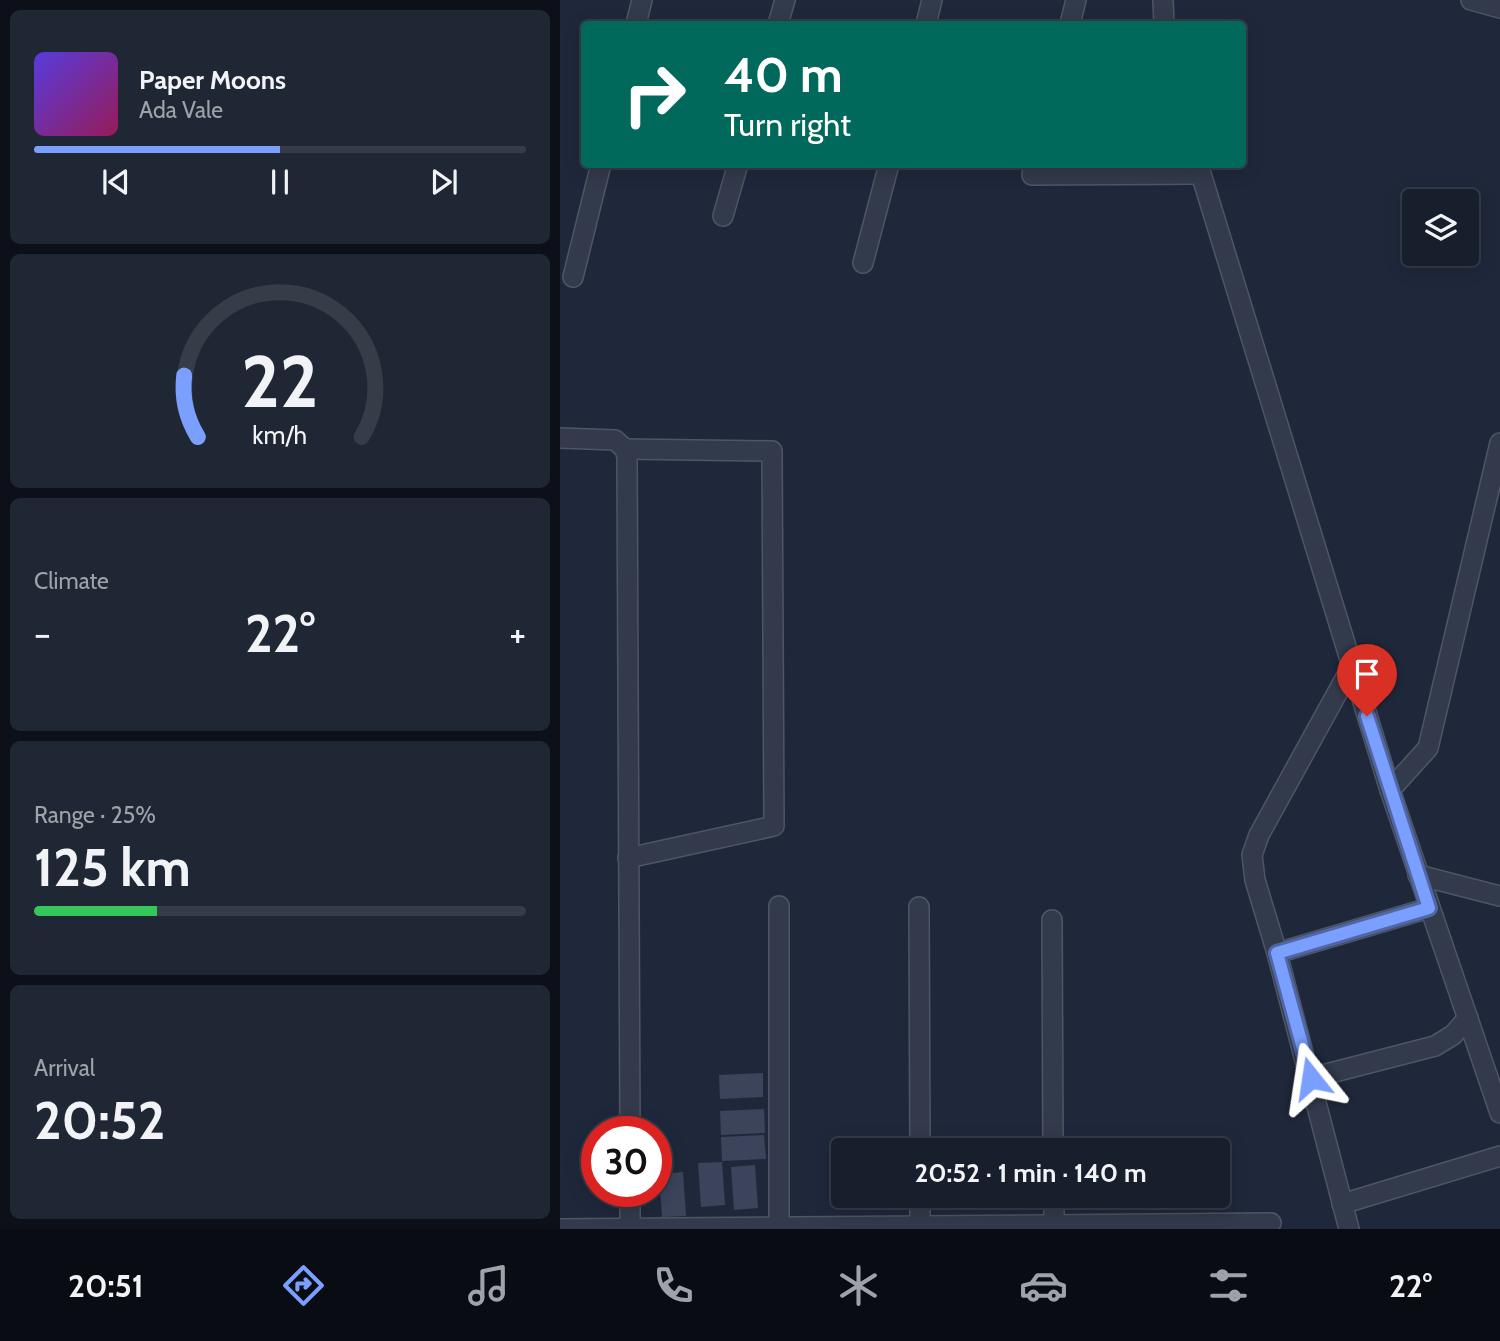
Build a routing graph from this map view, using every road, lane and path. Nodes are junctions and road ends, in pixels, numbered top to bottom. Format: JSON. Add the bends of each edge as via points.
{"nodes":[{"id":1,"x":642,"y":0,"type":"edge"},
{"id":2,"x":785,"y":0,"type":"edge"},
{"id":3,"x":932,"y":0,"type":"edge"},
{"id":4,"x":1076,"y":0,"type":"edge"},
{"id":5,"x":1163,"y":0,"type":"edge"},
{"id":6,"x":1471,"y":0,"type":"edge"},
{"id":7,"x":1500,"y":8,"type":"edge"},
{"id":8,"x":637,"y":21,"type":"edge"},
{"id":9,"x":779,"y":21,"type":"edge"},
{"id":10,"x":927,"y":21,"type":"edge"},
{"id":11,"x":1071,"y":21,"type":"edge"},
{"id":12,"x":1164,"y":21,"type":"edge"},
{"id":13,"x":600,"y":168,"type":"edge"},
{"id":14,"x":737,"y":168,"type":"edge"},
{"id":15,"x":888,"y":168,"type":"edge"},
{"id":16,"x":1033,"y":168,"type":"edge"},
{"id":17,"x":1199,"y":169,"type":"edge"},
{"id":18,"x":723,"y":216,"type":"dead end"},
{"id":19,"x":863,"y":263,"type":"dead end"},
{"id":20,"x":573,"y":277,"type":"dead end"},
{"id":21,"x":560,"y":438,"type":"edge"},
{"id":22,"x":1500,"y":443,"type":"edge"},
{"id":23,"x":625,"y":449,"type":"junction"},
{"id":24,"x":1352,"y":666,"type":"junction"},
{"id":25,"x":1390,"y":790,"type":"junction"},
{"id":26,"x":628,"y":859,"type":"junction"},
{"id":27,"x":1418,"y":876,"type":"junction"},
{"id":28,"x":1500,"y":896,"type":"edge"},
{"id":29,"x":779,"y":906,"type":"dead end"},
{"id":30,"x":919,"y":907,"type":"dead end"},
{"id":31,"x":1429,"y":908,"type":"junction"},
{"id":32,"x":1052,"y":920,"type":"dead end"},
{"id":33,"x":1277,"y":953,"type":"junction"},
{"id":34,"x":1468,"y":1018,"type":"junction"},
{"id":35,"x":1311,"y":1078,"type":"junction"},
{"id":36,"x":1500,"y":1113,"type":"edge"},
{"id":37,"x":630,"y":1116,"type":"edge"},
{"id":38,"x":919,"y":1138,"type":"edge"},
{"id":39,"x":1053,"y":1138,"type":"edge"},
{"id":40,"x":1500,"y":1156,"type":"edge"},
{"id":41,"x":1342,"y":1204,"type":"junction"},
{"id":42,"x":630,"y":1207,"type":"edge"},
{"id":43,"x":920,"y":1208,"type":"edge"},
{"id":44,"x":1054,"y":1208,"type":"edge"},
{"id":45,"x":1271,"y":1223,"type":"dead end"},
{"id":46,"x":1192,"y":1226,"type":"edge"},
{"id":47,"x":920,"y":1227,"type":"edge"},
{"id":48,"x":1054,"y":1227,"type":"edge"},
{"id":49,"x":630,"y":1228,"type":"edge"},
{"id":50,"x":779,"y":1228,"type":"edge"},
{"id":51,"x":560,"y":1229,"type":"edge"},
{"id":52,"x":1349,"y":1229,"type":"edge"}],
"edges":[{"from":1,"to":8,"type":"street"},
{"from":2,"to":9,"type":"street"},
{"from":3,"to":10,"type":"street"},
{"from":4,"to":11,"type":"street"},
{"from":5,"to":12,"type":"street"},
{"from":6,"to":7,"type":"street"},
{"from":13,"to":20,"type":"street"},
{"from":14,"to":18,"type":"street"},
{"from":15,"to":19,"type":"street"},
{"from":16,"to":17,"type":"street","via":[[1032,175]]},
{"from":17,"to":24,"type":"street"},
{"from":21,"to":23,"type":"street","via":[[615,440]]},
{"from":22,"to":25,"type":"street","via":[[1428,748]]},
{"from":23,"to":26,"type":"street"},
{"from":23,"to":26,"type":"street","via":[[772,451],[774,826]]},
{"from":24,"to":25,"type":"street"},
{"from":24,"to":33,"type":"street","via":[[1252,855]]},
{"from":25,"to":27,"type":"street"},
{"from":26,"to":37,"type":"street"},
{"from":27,"to":28,"type":"street"},
{"from":27,"to":31,"type":"street"},
{"from":29,"to":50,"type":"street"},
{"from":30,"to":38,"type":"street"},
{"from":31,"to":33,"type":"street"},
{"from":31,"to":34,"type":"street"},
{"from":32,"to":39,"type":"street"},
{"from":33,"to":35,"type":"street"},
{"from":34,"to":35,"type":"street","via":[[1435,1046]]},
{"from":34,"to":36,"type":"street"},
{"from":35,"to":41,"type":"street"},
{"from":40,"to":41,"type":"street"},
{"from":41,"to":52,"type":"street"},
{"from":42,"to":49,"type":"street"},
{"from":43,"to":47,"type":"street"},
{"from":44,"to":48,"type":"street"},
{"from":45,"to":46,"type":"street"},
{"from":46,"to":48,"type":"street"},
{"from":47,"to":48,"type":"street"},
{"from":47,"to":50,"type":"street"},
{"from":49,"to":50,"type":"street"},
{"from":49,"to":51,"type":"street"}]}
